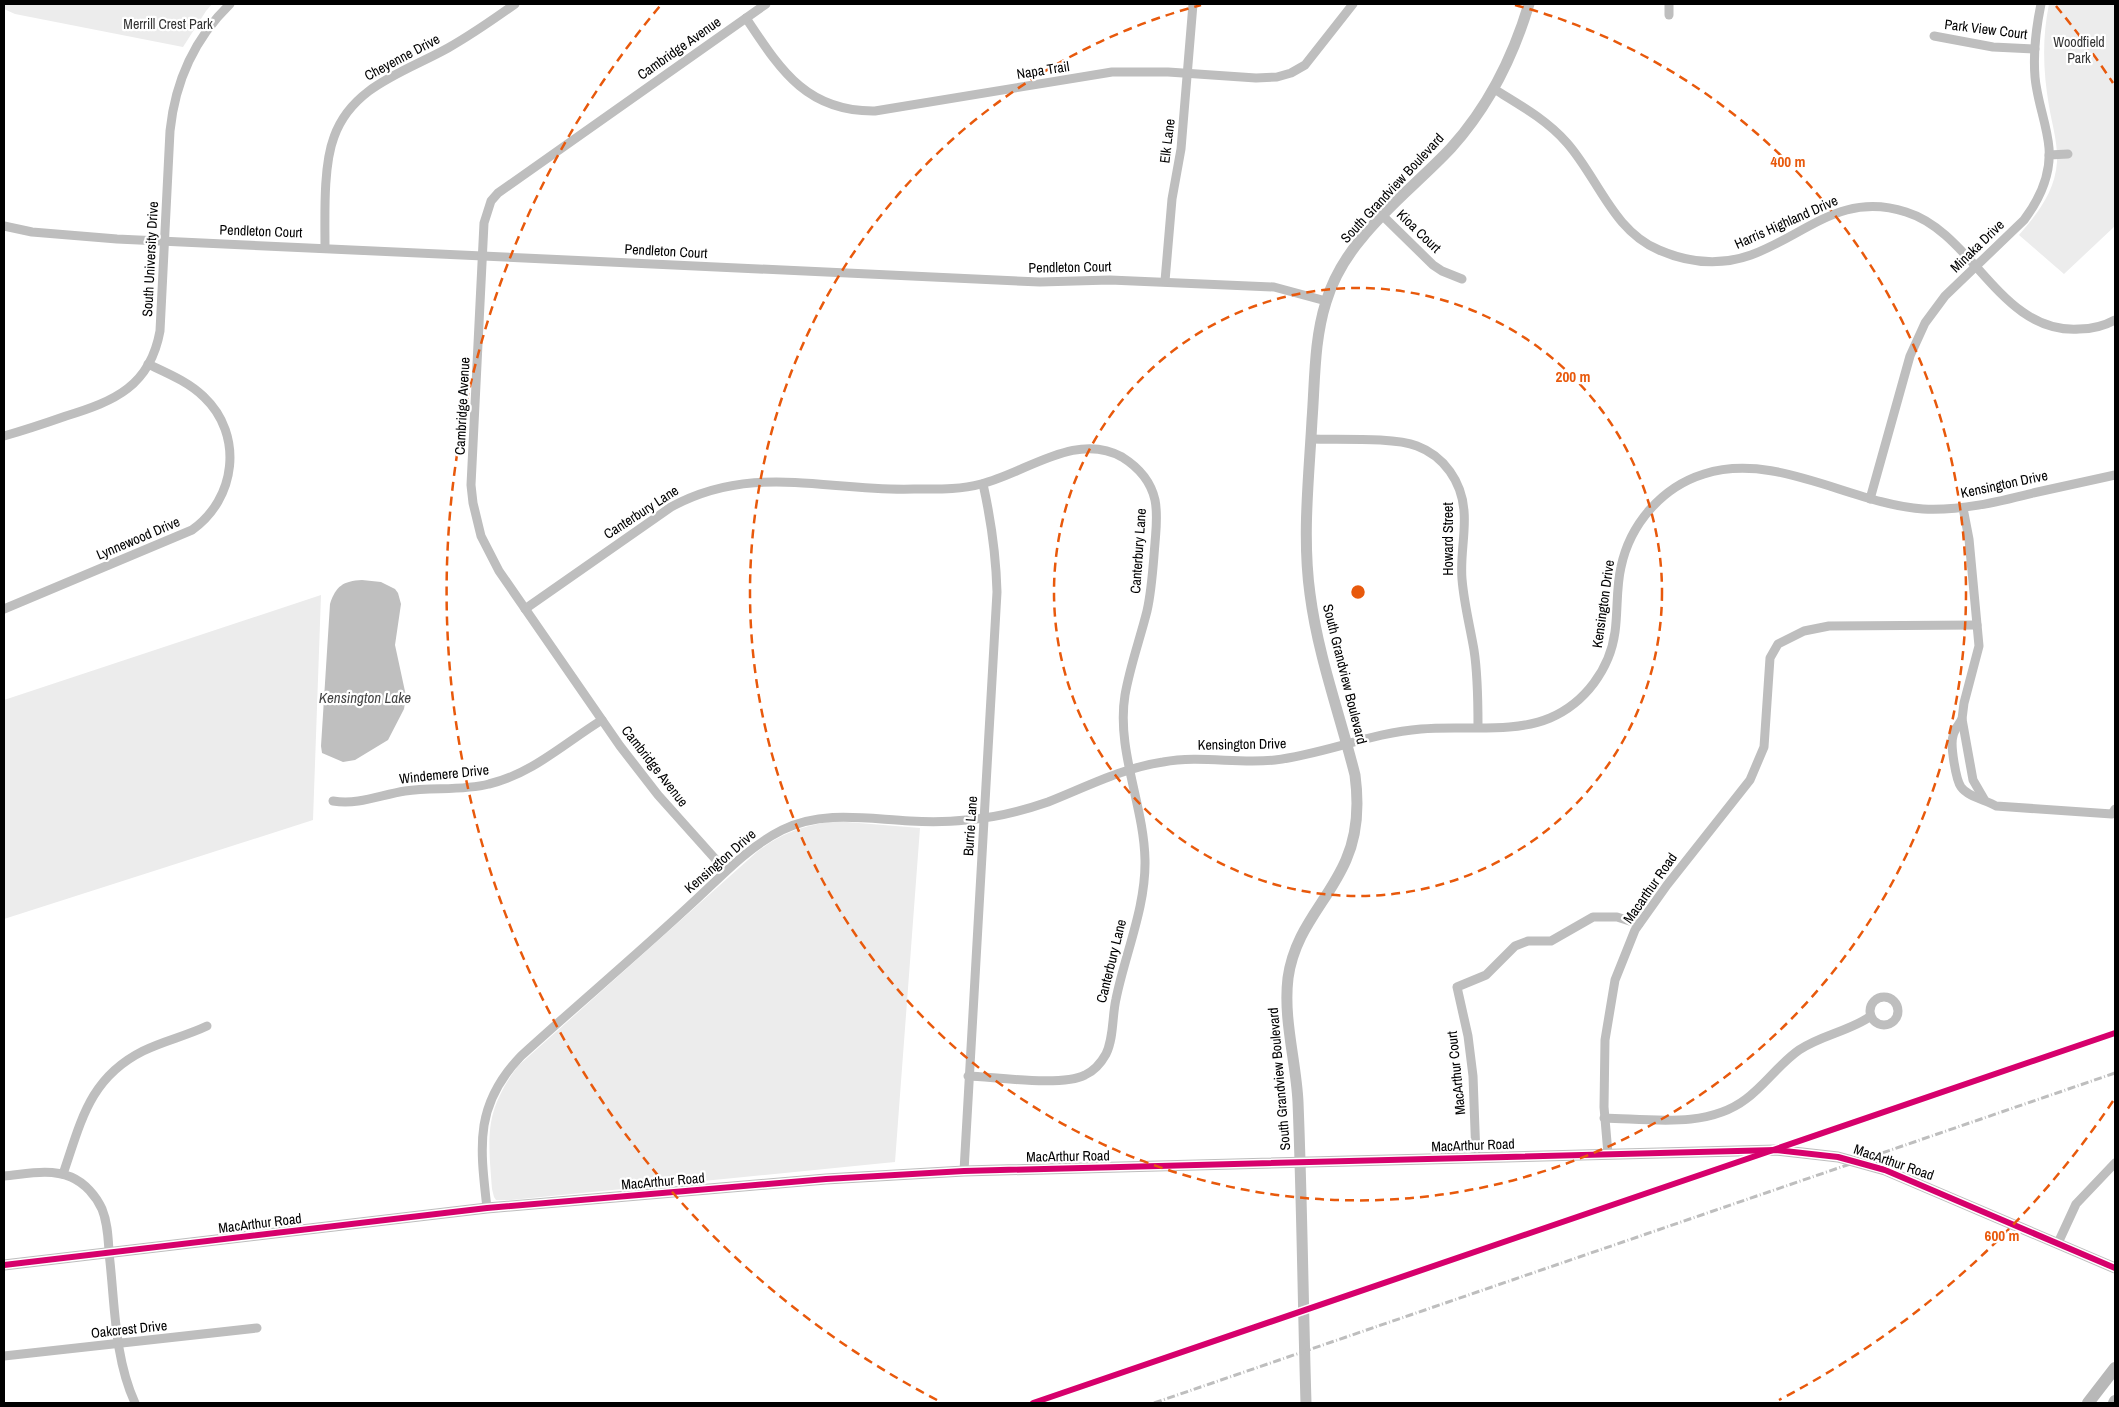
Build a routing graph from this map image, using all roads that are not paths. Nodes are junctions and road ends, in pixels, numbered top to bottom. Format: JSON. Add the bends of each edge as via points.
{"nodes":[{"id":1,"x":230,"y":4,"type":"edge"},
{"id":2,"x":515,"y":4,"type":"edge"},
{"id":3,"x":766,"y":4,"type":"edge"},
{"id":4,"x":1193,"y":4,"type":"edge"},
{"id":5,"x":1354,"y":4,"type":"edge"},
{"id":6,"x":1529,"y":4,"type":"edge"},
{"id":7,"x":1669,"y":4,"type":"edge"},
{"id":8,"x":2041,"y":4,"type":"edge"},
{"id":9,"x":1669,"y":15,"type":"dead end"},
{"id":10,"x":746,"y":18,"type":"junction"},
{"id":11,"x":1934,"y":36,"type":"dead end"},
{"id":12,"x":2035,"y":49,"type":"junction"},
{"id":13,"x":1188,"y":73,"type":"junction"},
{"id":14,"x":1494,"y":89,"type":"junction"},
{"id":15,"x":2068,"y":154,"type":"dead end"},
{"id":16,"x":2049,"y":155,"type":"junction"},
{"id":17,"x":1383,"y":216,"type":"junction"},
{"id":18,"x":4,"y":226,"type":"edge"},
{"id":19,"x":165,"y":240,"type":"junction"},
{"id":20,"x":325,"y":248,"type":"junction"},
{"id":21,"x":483,"y":256,"type":"junction"},
{"id":22,"x":1976,"y":266,"type":"junction"},
{"id":23,"x":1462,"y":278,"type":"dead end"},
{"id":24,"x":1165,"y":282,"type":"junction"},
{"id":25,"x":1326,"y":301,"type":"junction"},
{"id":26,"x":2115,"y":320,"type":"edge"},
{"id":27,"x":148,"y":364,"type":"junction"},
{"id":28,"x":4,"y":436,"type":"edge"},
{"id":29,"x":1311,"y":439,"type":"junction"},
{"id":30,"x":2115,"y":475,"type":"edge"},
{"id":31,"x":983,"y":484,"type":"junction"},
{"id":32,"x":1870,"y":499,"type":"junction"},
{"id":33,"x":1963,"y":508,"type":"junction"},
{"id":34,"x":4,"y":609,"type":"edge"},
{"id":35,"x":525,"y":609,"type":"junction"},
{"id":36,"x":1977,"y":625,"type":"junction"},
{"id":37,"x":1962,"y":718,"type":"junction"},
{"id":38,"x":602,"y":720,"type":"junction"},
{"id":39,"x":1478,"y":726,"type":"junction"},
{"id":40,"x":1347,"y":744,"type":"junction"},
{"id":41,"x":1130,"y":770,"type":"junction"},
{"id":42,"x":1984,"y":799,"type":"junction"},
{"id":43,"x":333,"y":801,"type":"dead end"},
{"id":44,"x":2115,"y":809,"type":"edge"},
{"id":45,"x":984,"y":818,"type":"junction"},
{"id":46,"x":726,"y":871,"type":"junction"},
{"id":47,"x":1639,"y":924,"type":"junction"},
{"id":48,"x":1871,"y":1016,"type":"dead end"},
{"id":49,"x":207,"y":1026,"type":"dead end"},
{"id":50,"x":968,"y":1076,"type":"junction"},
{"id":51,"x":1604,"y":1118,"type":"junction"},
{"id":52,"x":1608,"y":1154,"type":"junction"},
{"id":53,"x":1476,"y":1157,"type":"junction"},
{"id":54,"x":1300,"y":1163,"type":"junction"},
{"id":55,"x":2115,"y":1163,"type":"edge"},
{"id":56,"x":964,"y":1172,"type":"junction"},
{"id":57,"x":63,"y":1174,"type":"junction"},
{"id":58,"x":4,"y":1176,"type":"edge"},
{"id":59,"x":487,"y":1208,"type":"junction"},
{"id":60,"x":2058,"y":1243,"type":"junction"},
{"id":61,"x":109,"y":1254,"type":"junction"},
{"id":62,"x":4,"y":1265,"type":"edge"},
{"id":63,"x":2115,"y":1268,"type":"edge"},
{"id":64,"x":257,"y":1328,"type":"dead end"},
{"id":65,"x":119,"y":1344,"type":"junction"},
{"id":66,"x":4,"y":1356,"type":"edge"},
{"id":67,"x":2115,"y":1368,"type":"edge"},
{"id":68,"x":135,"y":1403,"type":"edge"},
{"id":69,"x":1306,"y":1403,"type":"edge"},
{"id":70,"x":2088,"y":1403,"type":"edge"}],
"edges":[{"from":1,"to":19,"type":"street","name":"South University Drive","via":[[197,45],[176,96],[170,131]]},
{"from":2,"to":20,"type":"street","name":"Cheyenne Drive","via":[[449,48],[376,85],[350,108],[329,154]]},
{"from":3,"to":10,"type":"street","name":"Cambridge Avenue"},
{"from":4,"to":13,"type":"street","name":"Elk Lane"},
{"from":5,"to":13,"type":"street","name":"Napa Trail","via":[[1310,60],[1291,73],[1256,78]]},
{"from":6,"to":14,"type":"street","name":"South Grandview Boulevard","via":[[1512,53]]},
{"from":7,"to":9,"type":"street"},
{"from":8,"to":12,"type":"street","name":"Minaka Drive"},
{"from":10,"to":13,"type":"street","name":"Napa Trail","via":[[793,82],[826,103],[863,112],[1112,72]]},
{"from":10,"to":21,"type":"street","name":"Cambridge Avenue","via":[[498,192],[487,211]]},
{"from":11,"to":12,"type":"street","name":"Park View Court","via":[[1993,47]]},
{"from":12,"to":16,"type":"street","name":"Minaka Drive","via":[[2036,88]]},
{"from":13,"to":24,"type":"street","name":"Elk Lane"},
{"from":14,"to":17,"type":"street","name":"South Grandview Boulevard","via":[[1451,148]]},
{"from":14,"to":22,"type":"street","name":"Harris Highland Drive","via":[[1538,116],[1566,142],[1622,222],[1640,239],[1675,257],[1703,262],[1730,261],[1762,250],[1839,211],[1877,206],[1908,212],[1932,224]]},
{"from":15,"to":16,"type":"street"},
{"from":16,"to":22,"type":"street","name":"Minaka Drive","via":[[2044,184],[2033,208]]},
{"from":17,"to":23,"type":"street","name":"Kioa Court","via":[[1433,265]]},
{"from":17,"to":25,"type":"street","name":"South Grandview Boulevard","via":[[1350,254]]},
{"from":18,"to":19,"type":"street","name":"Pendleton Court","via":[[73,237]]},
{"from":19,"to":20,"type":"street","name":"Pendleton Court"},
{"from":19,"to":27,"type":"street","name":"South University Drive","via":[[160,331]]},
{"from":20,"to":21,"type":"street","name":"Pendleton Court"},
{"from":21,"to":24,"type":"street","name":"Pendleton Court","via":[[1040,282]]},
{"from":21,"to":35,"type":"street","name":"Cambridge Avenue","via":[[471,484],[473,503],[486,548]]},
{"from":22,"to":26,"type":"street","name":"Harris Highland Drive","via":[[2017,308],[2036,321],[2075,330],[2099,327]]},
{"from":22,"to":32,"type":"street","name":"Minaka Drive","via":[[1935,308],[1916,342]]},
{"from":24,"to":25,"type":"street","name":"Pendleton Court","via":[[1274,288]]},
{"from":25,"to":29,"type":"street","name":"South Grandview Boulevard","via":[[1318,336]]},
{"from":27,"to":28,"type":"street","name":"South University Drive","via":[[128,389],[107,403]]},
{"from":27,"to":34,"type":"street","name":"Lynnewood Drive","via":[[204,396],[220,417],[229,440],[230,458],[227,480],[218,503],[192,530]]},
{"from":29,"to":39,"type":"street","name":"Howard Street","via":[[1416,446],[1443,463],[1458,484],[1464,510],[1461,574],[1477,676]]},
{"from":29,"to":40,"type":"street","name":"South Grandview Boulevard","via":[[1306,537],[1310,594],[1322,654]]},
{"from":30,"to":33,"type":"street","name":"Kensington Drive"},
{"from":31,"to":35,"type":"street","name":"Canterbury Lane","via":[[958,489],[899,490],[754,481],[706,490],[653,519]]},
{"from":31,"to":41,"type":"street","name":"Canterbury Lane","via":[[1065,452],[1085,448],[1120,456],[1141,473],[1152,490],[1157,518],[1152,579],[1124,706]]},
{"from":31,"to":45,"type":"street","name":"Burrie Lane","via":[[992,527],[997,592]]},
{"from":32,"to":33,"type":"street","name":"Kensington Drive","via":[[1912,508]]},
{"from":32,"to":39,"type":"street","name":"Kensington Drive","via":[[1757,468],[1720,470],[1681,484],[1659,500],[1630,539],[1619,578],[1615,637],[1604,668],[1588,690],[1571,706],[1549,718],[1522,726]]},
{"from":33,"to":36,"type":"street"},
{"from":35,"to":38,"type":"street","name":"Cambridge Avenue"},
{"from":36,"to":37,"type":"street","via":[[1979,646]]},
{"from":36,"to":47,"type":"street","name":"Macarthur Road","via":[[1829,626],[1791,636],[1778,644],[1770,658],[1764,747],[1750,780]]},
{"from":37,"to":42,"type":"street","via":[[1973,780]]},
{"from":37,"to":42,"type":"street","via":[[1952,738],[1954,764],[1961,787],[1972,796]]},
{"from":38,"to":43,"type":"street","name":"Windemere Drive","via":[[508,779],[481,786],[404,792],[357,802]]},
{"from":38,"to":46,"type":"street","name":"Cambridge Avenue","via":[[658,795]]},
{"from":39,"to":40,"type":"street","name":"Kensington Drive","via":[[1413,729]]},
{"from":40,"to":41,"type":"street","name":"Kensington Drive","via":[[1270,760],[1178,760]]},
{"from":40,"to":54,"type":"street","name":"South Grandview Boulevard","via":[[1358,796],[1354,839],[1342,870],[1305,928],[1289,976],[1287,1008],[1297,1091]]},
{"from":41,"to":45,"type":"street","name":"Kensington Drive","via":[[1045,803]]},
{"from":41,"to":50,"type":"street","name":"Canterbury Lane","via":[[1144,846],[1143,887],[1119,981],[1107,1052],[1092,1071],[1074,1080]]},
{"from":42,"to":44,"type":"street","via":[[1996,806],[2112,814]]},
{"from":45,"to":46,"type":"street","name":"Kensington Drive","via":[[936,822],[849,816],[817,819],[777,833]]},
{"from":45,"to":50,"type":"street","name":"Burrie Lane"},
{"from":46,"to":59,"type":"street","name":"Kensington Drive","via":[[505,1074],[489,1103],[483,1124]]},
{"from":47,"to":51,"type":"street","name":"Macarthur Road","via":[[1614,980],[1605,1040]]},
{"from":47,"to":53,"type":"street","name":"MacArthur Court","via":[[1617,917],[1592,917],[1551,941],[1528,941],[1516,946],[1486,976],[1457,987],[1473,1076]]},
{"from":48,"to":51,"type":"street","via":[[1801,1049],[1746,1099],[1715,1115],[1687,1119]]},
{"from":49,"to":57,"type":"street","via":[[133,1056],[104,1080],[80,1120]]},
{"from":50,"to":56,"type":"street","name":"Burrie Lane"},
{"from":51,"to":52,"type":"street","name":"Macarthur Road"},
{"from":52,"to":53,"type":"street","name":"MacArthur Road"},
{"from":52,"to":60,"type":"street","name":"MacArthur Road","via":[[1776,1150],[1838,1157],[1885,1170]]},
{"from":53,"to":54,"type":"street","name":"MacArthur Road"},
{"from":54,"to":56,"type":"street","name":"MacArthur Road"},
{"from":54,"to":69,"type":"street","name":"South Grandview Boulevard"},
{"from":55,"to":60,"type":"street","via":[[2076,1204]]},
{"from":56,"to":59,"type":"street","name":"MacArthur Road","via":[[826,1179]]},
{"from":57,"to":58,"type":"street","via":[[46,1172]]},
{"from":57,"to":61,"type":"street","via":[[84,1185],[99,1202]]},
{"from":59,"to":61,"type":"street","name":"MacArthur Road"},
{"from":60,"to":63,"type":"street","name":"MacArthur Road"},
{"from":61,"to":62,"type":"street","name":"MacArthur Road"},
{"from":61,"to":65,"type":"street"},
{"from":64,"to":65,"type":"street","name":"Oakcrest Drive"},
{"from":65,"to":66,"type":"street","name":"Oakcrest Drive"},
{"from":65,"to":68,"type":"street","via":[[125,1382]]},
{"from":67,"to":70,"type":"main road"}]}
